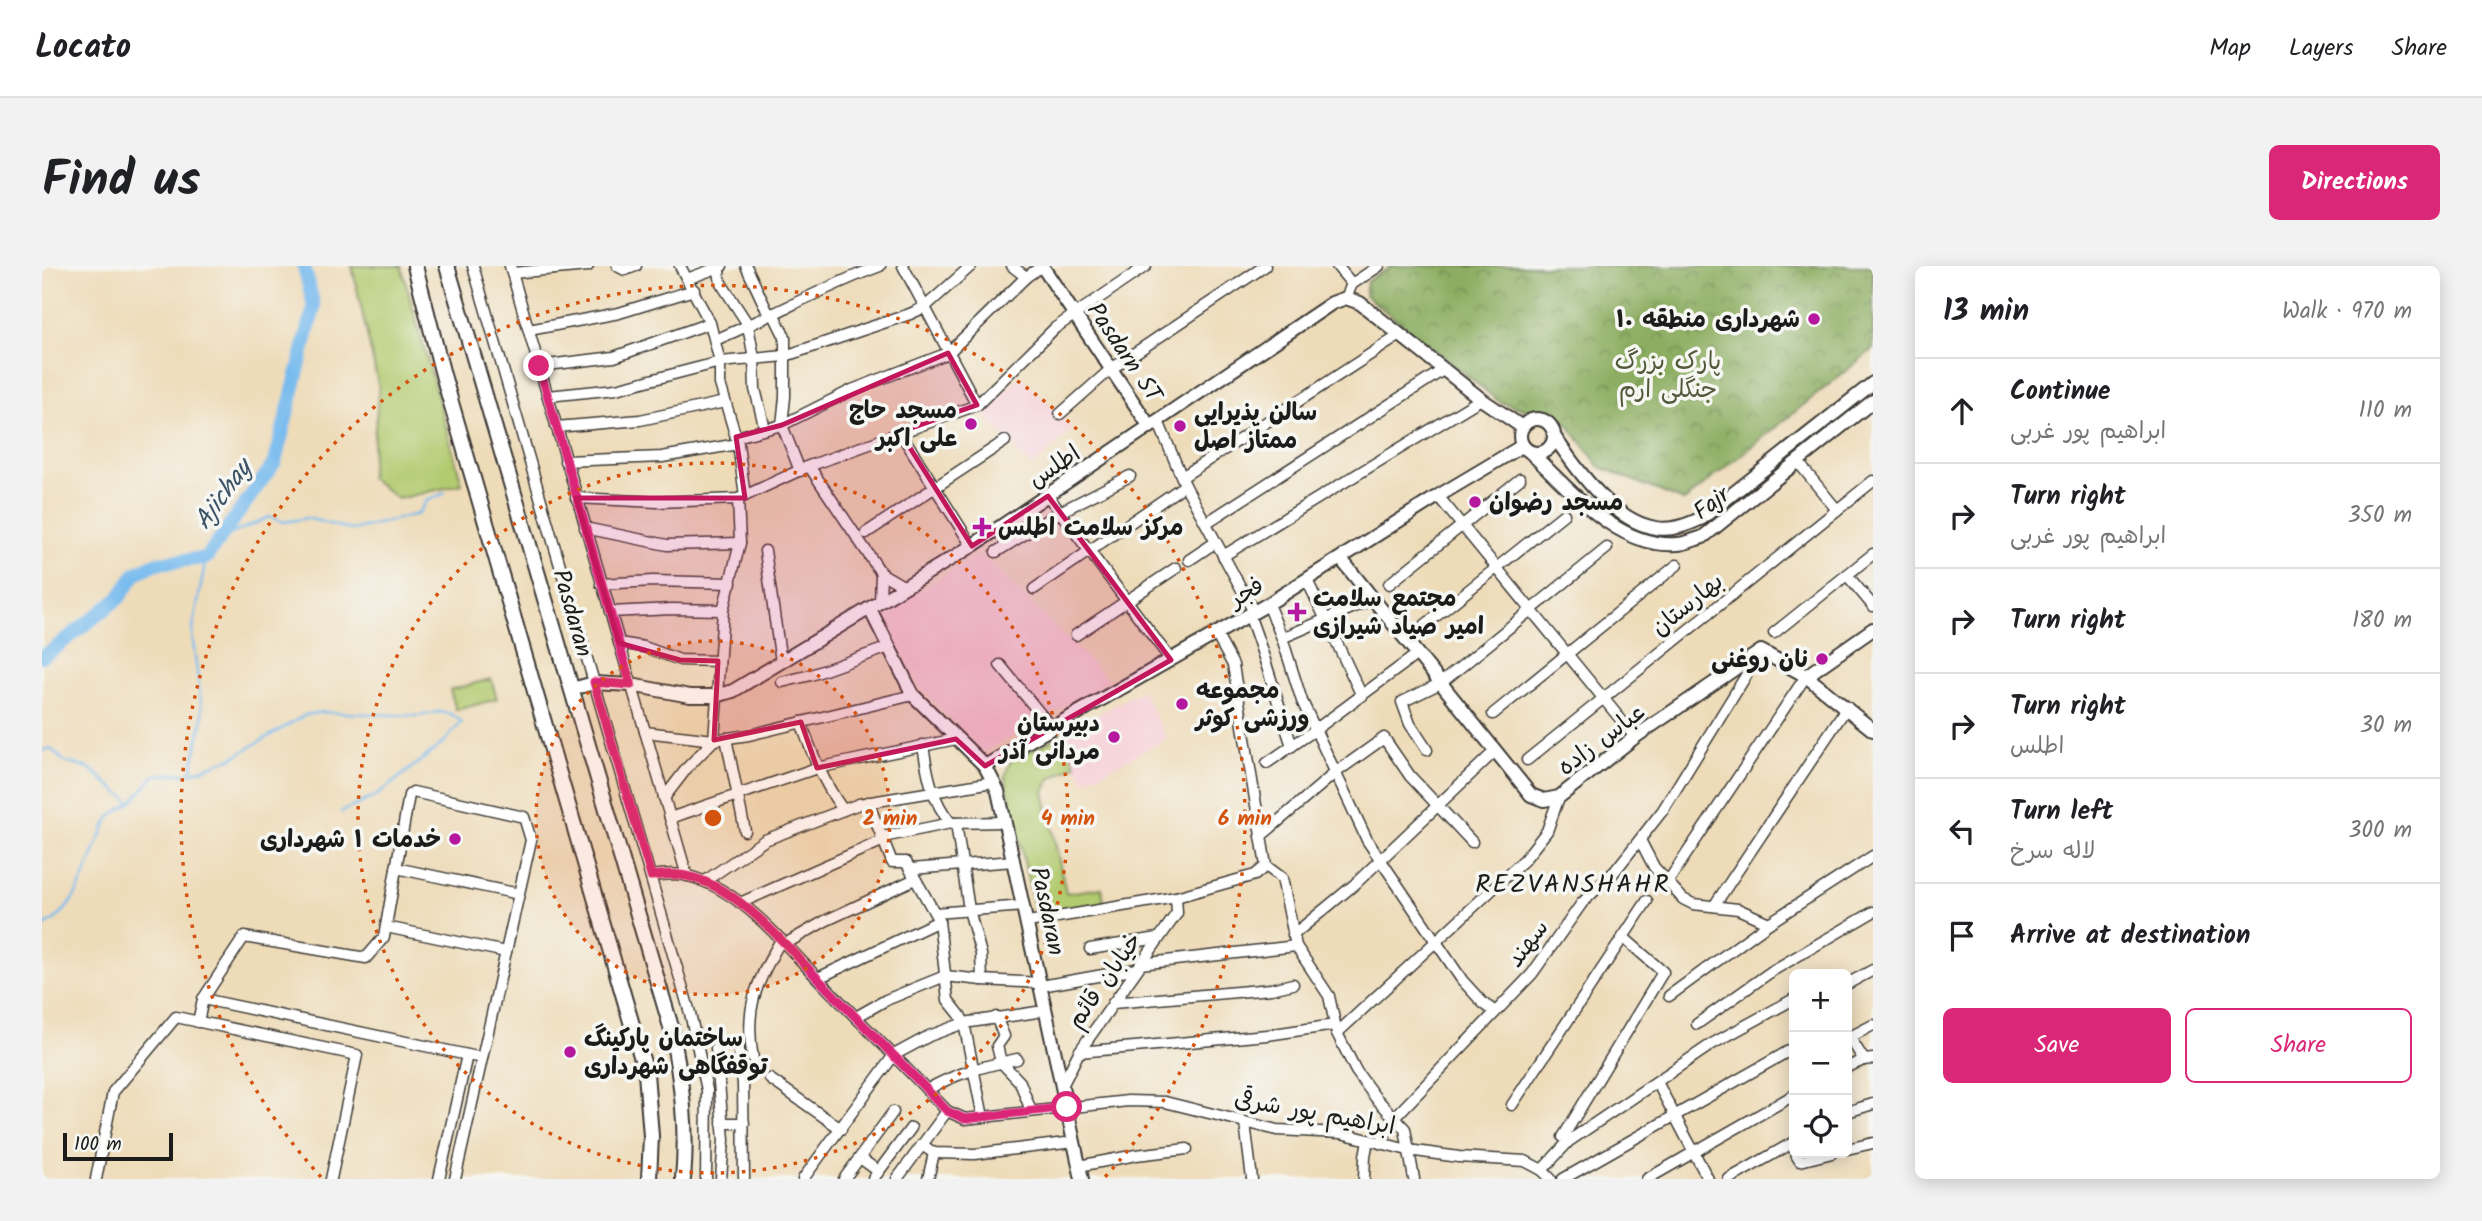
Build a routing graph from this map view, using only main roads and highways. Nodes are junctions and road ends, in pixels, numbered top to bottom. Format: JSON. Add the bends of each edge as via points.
{"nodes":[{"id":1,"x":415,"y":266,"type":"edge"},
{"id":2,"x":447,"y":266,"type":"edge"},
{"id":3,"x":1042,"y":266,"type":"edge"},
{"id":4,"x":1873,"y":383,"type":"edge"},
{"id":5,"x":1873,"y":401,"type":"edge"},
{"id":6,"x":1154,"y":424,"type":"junction"},
{"id":7,"x":1522,"y":427,"type":"junction"},
{"id":8,"x":1554,"y":436,"type":"junction"},
{"id":9,"x":1526,"y":449,"type":"junction"},
{"id":10,"x":1788,"y":450,"type":"junction"},
{"id":11,"x":1798,"y":462,"type":"junction"},
{"id":12,"x":1340,"y":559,"type":"junction"},
{"id":13,"x":875,"y":606,"type":"junction"},
{"id":14,"x":1873,"y":629,"type":"edge"},
{"id":15,"x":1806,"y":676,"type":"junction"},
{"id":16,"x":572,"y":689,"type":"junction"},
{"id":17,"x":1873,"y":730,"type":"edge"},
{"id":18,"x":985,"y":766,"type":"junction"},
{"id":19,"x":1081,"y":1172,"type":"edge"},
{"id":20,"x":649,"y":1179,"type":"edge"},
{"id":21,"x":683,"y":1179,"type":"edge"}],
"edges":[{"from":1,"to":20,"type":"highway","via":[[646,1073]]},
{"from":2,"to":16,"type":"highway","name":"Pasdaran"},
{"from":3,"to":6,"type":"main road","name":"Pasdarn ST"},
{"from":4,"to":10,"type":"main road","name":"Fajr"},
{"from":5,"to":11,"type":"main road","name":"Fajr"},
{"from":6,"to":7,"type":"main road","name":"اطلس","via":[[1332,303],[1346,298],[1360,303]]},
{"from":6,"to":13,"type":"main road","name":"اطلس"},
{"from":7,"to":8,"type":"main road","via":[[1542,419]]},
{"from":7,"to":9,"type":"main road","via":[[1519,436]]},
{"from":8,"to":9,"type":"main road","via":[[1541,453]]},
{"from":8,"to":10,"type":"main road","name":"Fajr","via":[[1577,470],[1613,506],[1633,521],[1656,528],[1679,528],[1702,519]]},
{"from":9,"to":11,"type":"main road","name":"Fajr","via":[[1611,526],[1656,544],[1679,545],[1703,537]]},
{"from":9,"to":12,"type":"main road","name":"فجر","via":[[1438,496]]},
{"from":10,"to":11,"type":"main road"},
{"from":12,"to":15,"type":"main road","name":"عباس زاده","via":[[1494,752],[1531,795],[1544,800],[1559,797],[1635,737],[1761,651]]},
{"from":12,"to":18,"type":"main road","name":"فجر"},
{"from":13,"to":16,"type":"main road","name":"اطلس","via":[[733,691],[716,696],[594,682]]},
{"from":13,"to":18,"type":"main road","name":"Pasdaran","via":[[913,695]]},
{"from":14,"to":15,"type":"main road"},
{"from":15,"to":17,"type":"main road"},
{"from":16,"to":21,"type":"highway","name":"Pasdaran","via":[[671,1027],[685,1120]]},
{"from":18,"to":19,"type":"main road","name":"Pasdaran","via":[[998,791]]}]}
